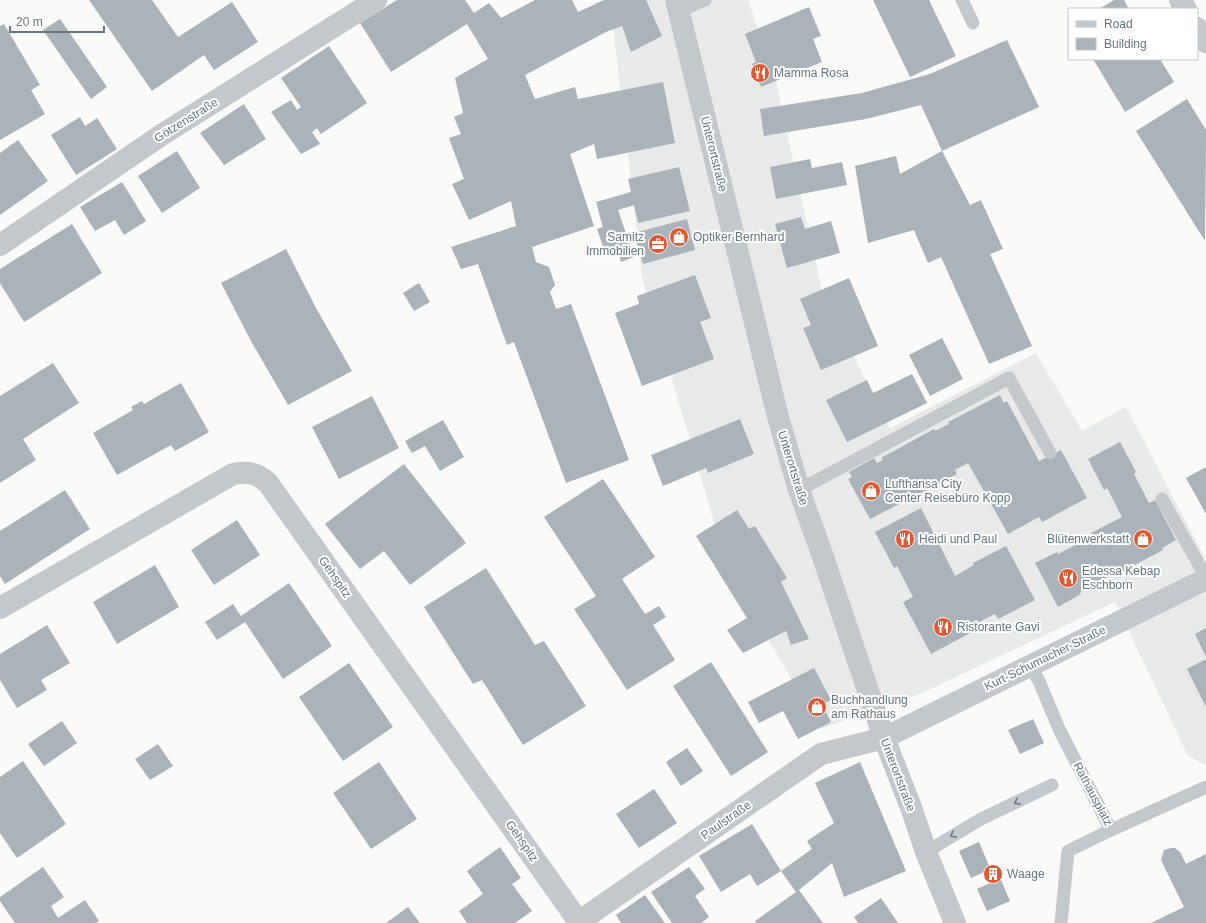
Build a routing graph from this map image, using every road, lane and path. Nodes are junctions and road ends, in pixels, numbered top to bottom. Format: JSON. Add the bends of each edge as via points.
{"nodes":[{"id":1,"x":376,"y":0,"type":"edge"},
{"id":2,"x":705,"y":0,"type":"edge"},
{"id":3,"x":962,"y":0,"type":"edge"},
{"id":4,"x":677,"y":6,"type":"edge"},
{"id":5,"x":973,"y":23,"type":"dead end"},
{"id":6,"x":1198,"y":30,"type":"edge"},
{"id":7,"x":1206,"y":42,"type":"edge"},
{"id":8,"x":0,"y":245,"type":"edge"},
{"id":9,"x":1050,"y":453,"type":"dead end"},
{"id":10,"x":799,"y":490,"type":"junction"},
{"id":11,"x":1162,"y":499,"type":"dead end"},
{"id":12,"x":1206,"y":578,"type":"edge"},
{"id":13,"x":0,"y":608,"type":"edge"},
{"id":14,"x":1030,"y":666,"type":"junction"},
{"id":15,"x":884,"y":738,"type":"junction"},
{"id":16,"x":1052,"y":785,"type":"dead end"},
{"id":17,"x":1206,"y":787,"type":"edge"},
{"id":18,"x":1111,"y":830,"type":"junction"},
{"id":19,"x":926,"y":852,"type":"junction"},
{"id":20,"x":578,"y":922,"type":"edge"},
{"id":21,"x":955,"y":923,"type":"edge"},
{"id":22,"x":1061,"y":923,"type":"edge"}],
"edges":[{"from":1,"to":8,"type":"street","name":"Götzenstraße","via":[[163,134]]},
{"from":2,"to":4,"type":"lane"},
{"from":3,"to":5,"type":"lane"},
{"from":4,"to":10,"type":"street","name":"Unterortstraße","via":[[777,413]]},
{"from":6,"to":7,"type":"street"},
{"from":9,"to":10,"type":"lane","via":[[1009,378]]},
{"from":10,"to":15,"type":"street","name":"Unterortstraße"},
{"from":11,"to":12,"type":"lane"},
{"from":12,"to":14,"type":"street","name":"Kurt-Schumacher-Straße"},
{"from":13,"to":20,"type":"street","name":"Gehspitz","via":[[234,474],[247,471],[260,476],[273,490]]},
{"from":14,"to":15,"type":"street","name":"Kurt-Schumacher-Straße"},
{"from":14,"to":18,"type":"lane","name":"Rathausplatz"},
{"from":15,"to":19,"type":"street","name":"Unterortstraße"},
{"from":15,"to":20,"type":"street","name":"Paulstraße","via":[[821,754]]},
{"from":16,"to":19,"type":"lane","one_way":true,"via":[[981,819]]},
{"from":17,"to":18,"type":"lane","name":"Rathausplatz"},
{"from":18,"to":22,"type":"lane","via":[[1068,851]]},
{"from":19,"to":21,"type":"street","name":"Unterortstraße"}]}
